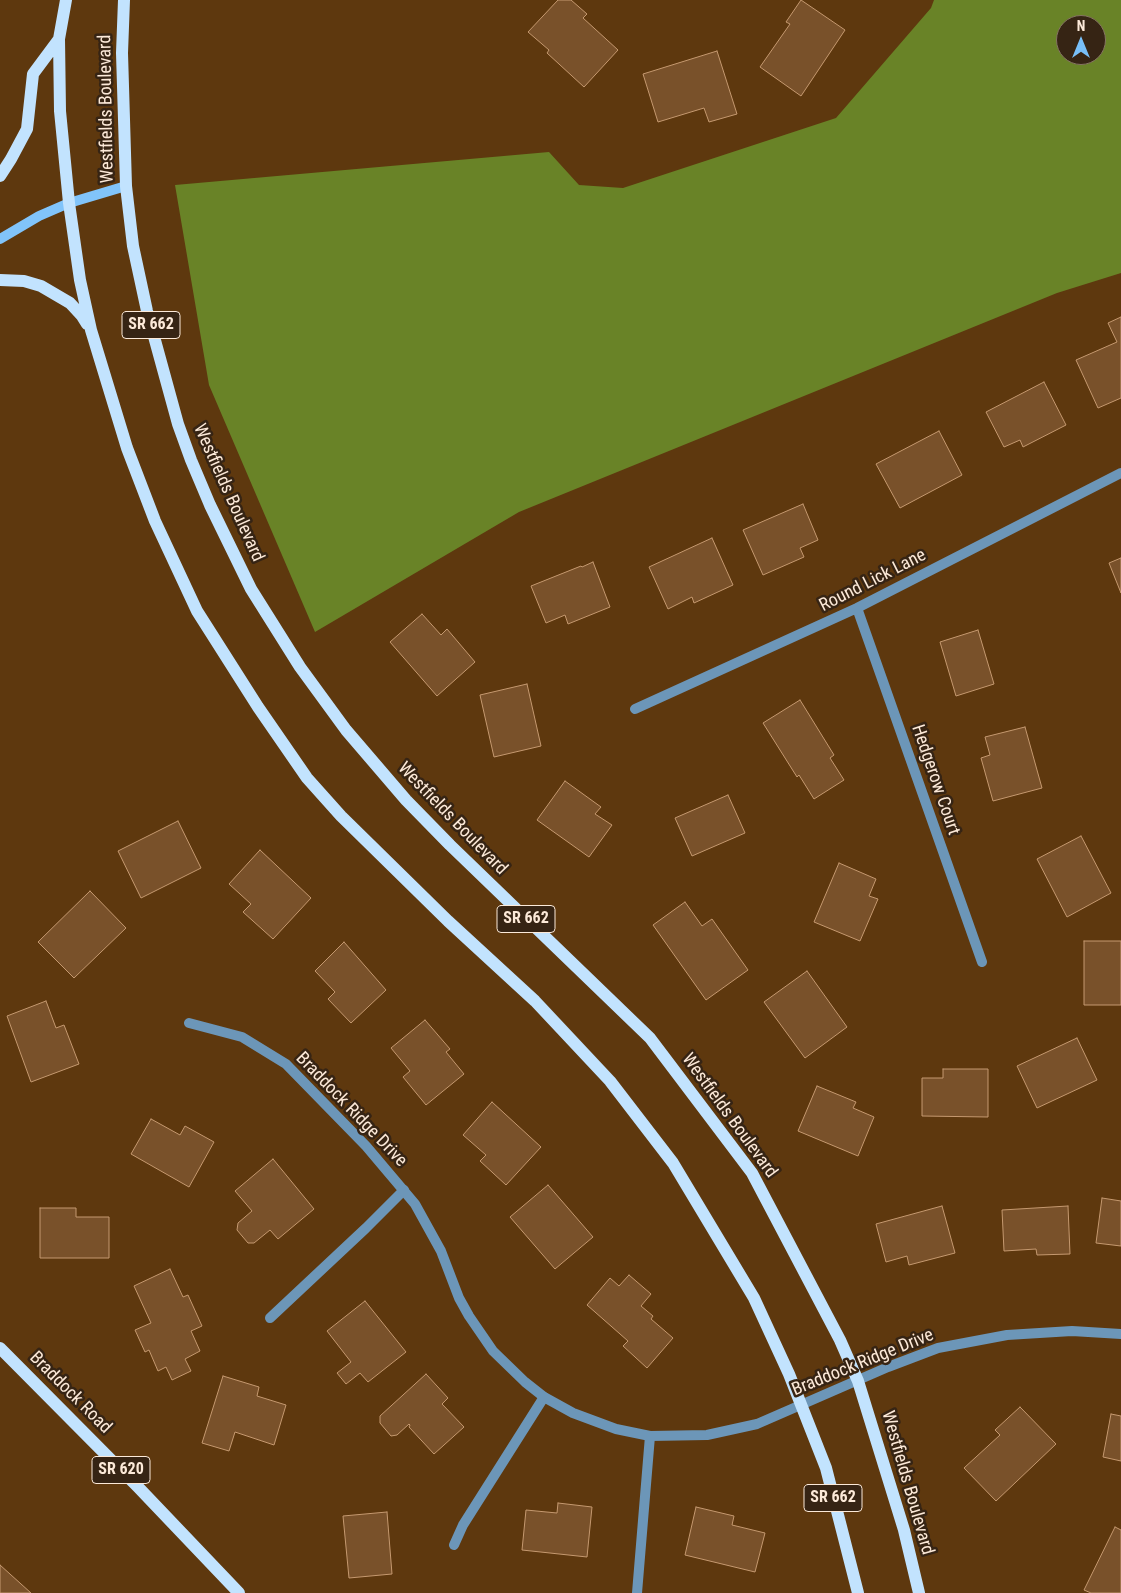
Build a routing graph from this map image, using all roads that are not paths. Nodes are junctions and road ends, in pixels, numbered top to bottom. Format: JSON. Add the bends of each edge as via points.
{"nodes":[{"id":1,"x":66,"y":0,"type":"edge"},
{"id":2,"x":124,"y":0,"type":"edge"},
{"id":3,"x":59,"y":39,"type":"junction"},
{"id":4,"x":0,"y":176,"type":"edge"},
{"id":5,"x":126,"y":186,"type":"junction"},
{"id":6,"x":68,"y":203,"type":"junction"},
{"id":7,"x":0,"y":239,"type":"edge"},
{"id":8,"x":0,"y":280,"type":"edge"},
{"id":9,"x":93,"y":336,"type":"junction"},
{"id":10,"x":1121,"y":473,"type":"edge"},
{"id":11,"x":857,"y":608,"type":"junction"},
{"id":12,"x":635,"y":709,"type":"dead end"},
{"id":13,"x":982,"y":962,"type":"dead end"},
{"id":14,"x":188,"y":1022,"type":"dead end"},
{"id":15,"x":404,"y":1190,"type":"junction"},
{"id":16,"x":270,"y":1318,"type":"dead end"},
{"id":17,"x":1121,"y":1334,"type":"edge"},
{"id":18,"x":0,"y":1348,"type":"edge"},
{"id":19,"x":858,"y":1381,"type":"junction"},
{"id":20,"x":544,"y":1396,"type":"junction"},
{"id":21,"x":801,"y":1405,"type":"junction"},
{"id":22,"x":650,"y":1436,"type":"junction"},
{"id":23,"x":454,"y":1546,"type":"dead end"},
{"id":24,"x":239,"y":1593,"type":"edge"},
{"id":25,"x":637,"y":1593,"type":"edge"},
{"id":26,"x":858,"y":1593,"type":"edge"},
{"id":27,"x":919,"y":1593,"type":"edge"}],
"edges":[{"from":1,"to":3,"type":"main road","number":"SR 662"},
{"from":2,"to":5,"type":"main road","name":"Westfields Boulevard","number":"SR 662","via":[[122,53]]},
{"from":3,"to":4,"type":"main road","via":[[33,74],[26,129]]},
{"from":3,"to":6,"type":"main road","number":"SR 662","via":[[60,111]]},
{"from":5,"to":6,"type":"main road"},
{"from":5,"to":19,"type":"main road","name":"Westfields Boulevard","number":"SR 662","via":[[133,246],[147,311],[178,424],[210,505],[251,589],[300,667],[346,730],[406,800],[650,1038],[700,1102],[752,1173],[840,1340]]},
{"from":6,"to":7,"type":"main road"},
{"from":6,"to":9,"type":"main road","number":"SR 662"},
{"from":8,"to":9,"type":"main road","via":[[41,286],[70,302]]},
{"from":9,"to":21,"type":"main road","number":"SR 662","via":[[127,448],[155,521],[197,611],[258,707],[307,778],[341,816],[535,1001],[616,1089],[674,1163],[754,1298]]},
{"from":10,"to":11,"type":"street","name":"Round Lick Lane"},
{"from":11,"to":12,"type":"street","name":"Round Lick Lane"},
{"from":11,"to":13,"type":"street","name":"Hedgerow Court"},
{"from":14,"to":15,"type":"street","name":"Braddock Ridge Drive","via":[[242,1037],[286,1064]]},
{"from":15,"to":16,"type":"street","name":"Braddock Ridge Drive"},
{"from":15,"to":20,"type":"street","name":"Braddock Ridge Drive","via":[[440,1251],[469,1316],[493,1351]]},
{"from":17,"to":19,"type":"street","name":"Braddock Ridge Drive","via":[[1072,1331],[1007,1335],[938,1348]]},
{"from":18,"to":24,"type":"main road","name":"Braddock Road","number":"SR 620"},
{"from":19,"to":21,"type":"street","name":"Braddock Ridge Drive"},
{"from":19,"to":27,"type":"main road","name":"Westfields Boulevard","number":"SR 662","via":[[904,1530]]},
{"from":20,"to":22,"type":"street","name":"Braddock Ridge Drive","via":[[616,1429]]},
{"from":20,"to":23,"type":"street","via":[[463,1525]]},
{"from":21,"to":22,"type":"street","name":"Braddock Ridge Drive","via":[[748,1426],[707,1434]]},
{"from":21,"to":26,"type":"main road","number":"SR 662","via":[[826,1468]]},
{"from":22,"to":25,"type":"street"}]}
